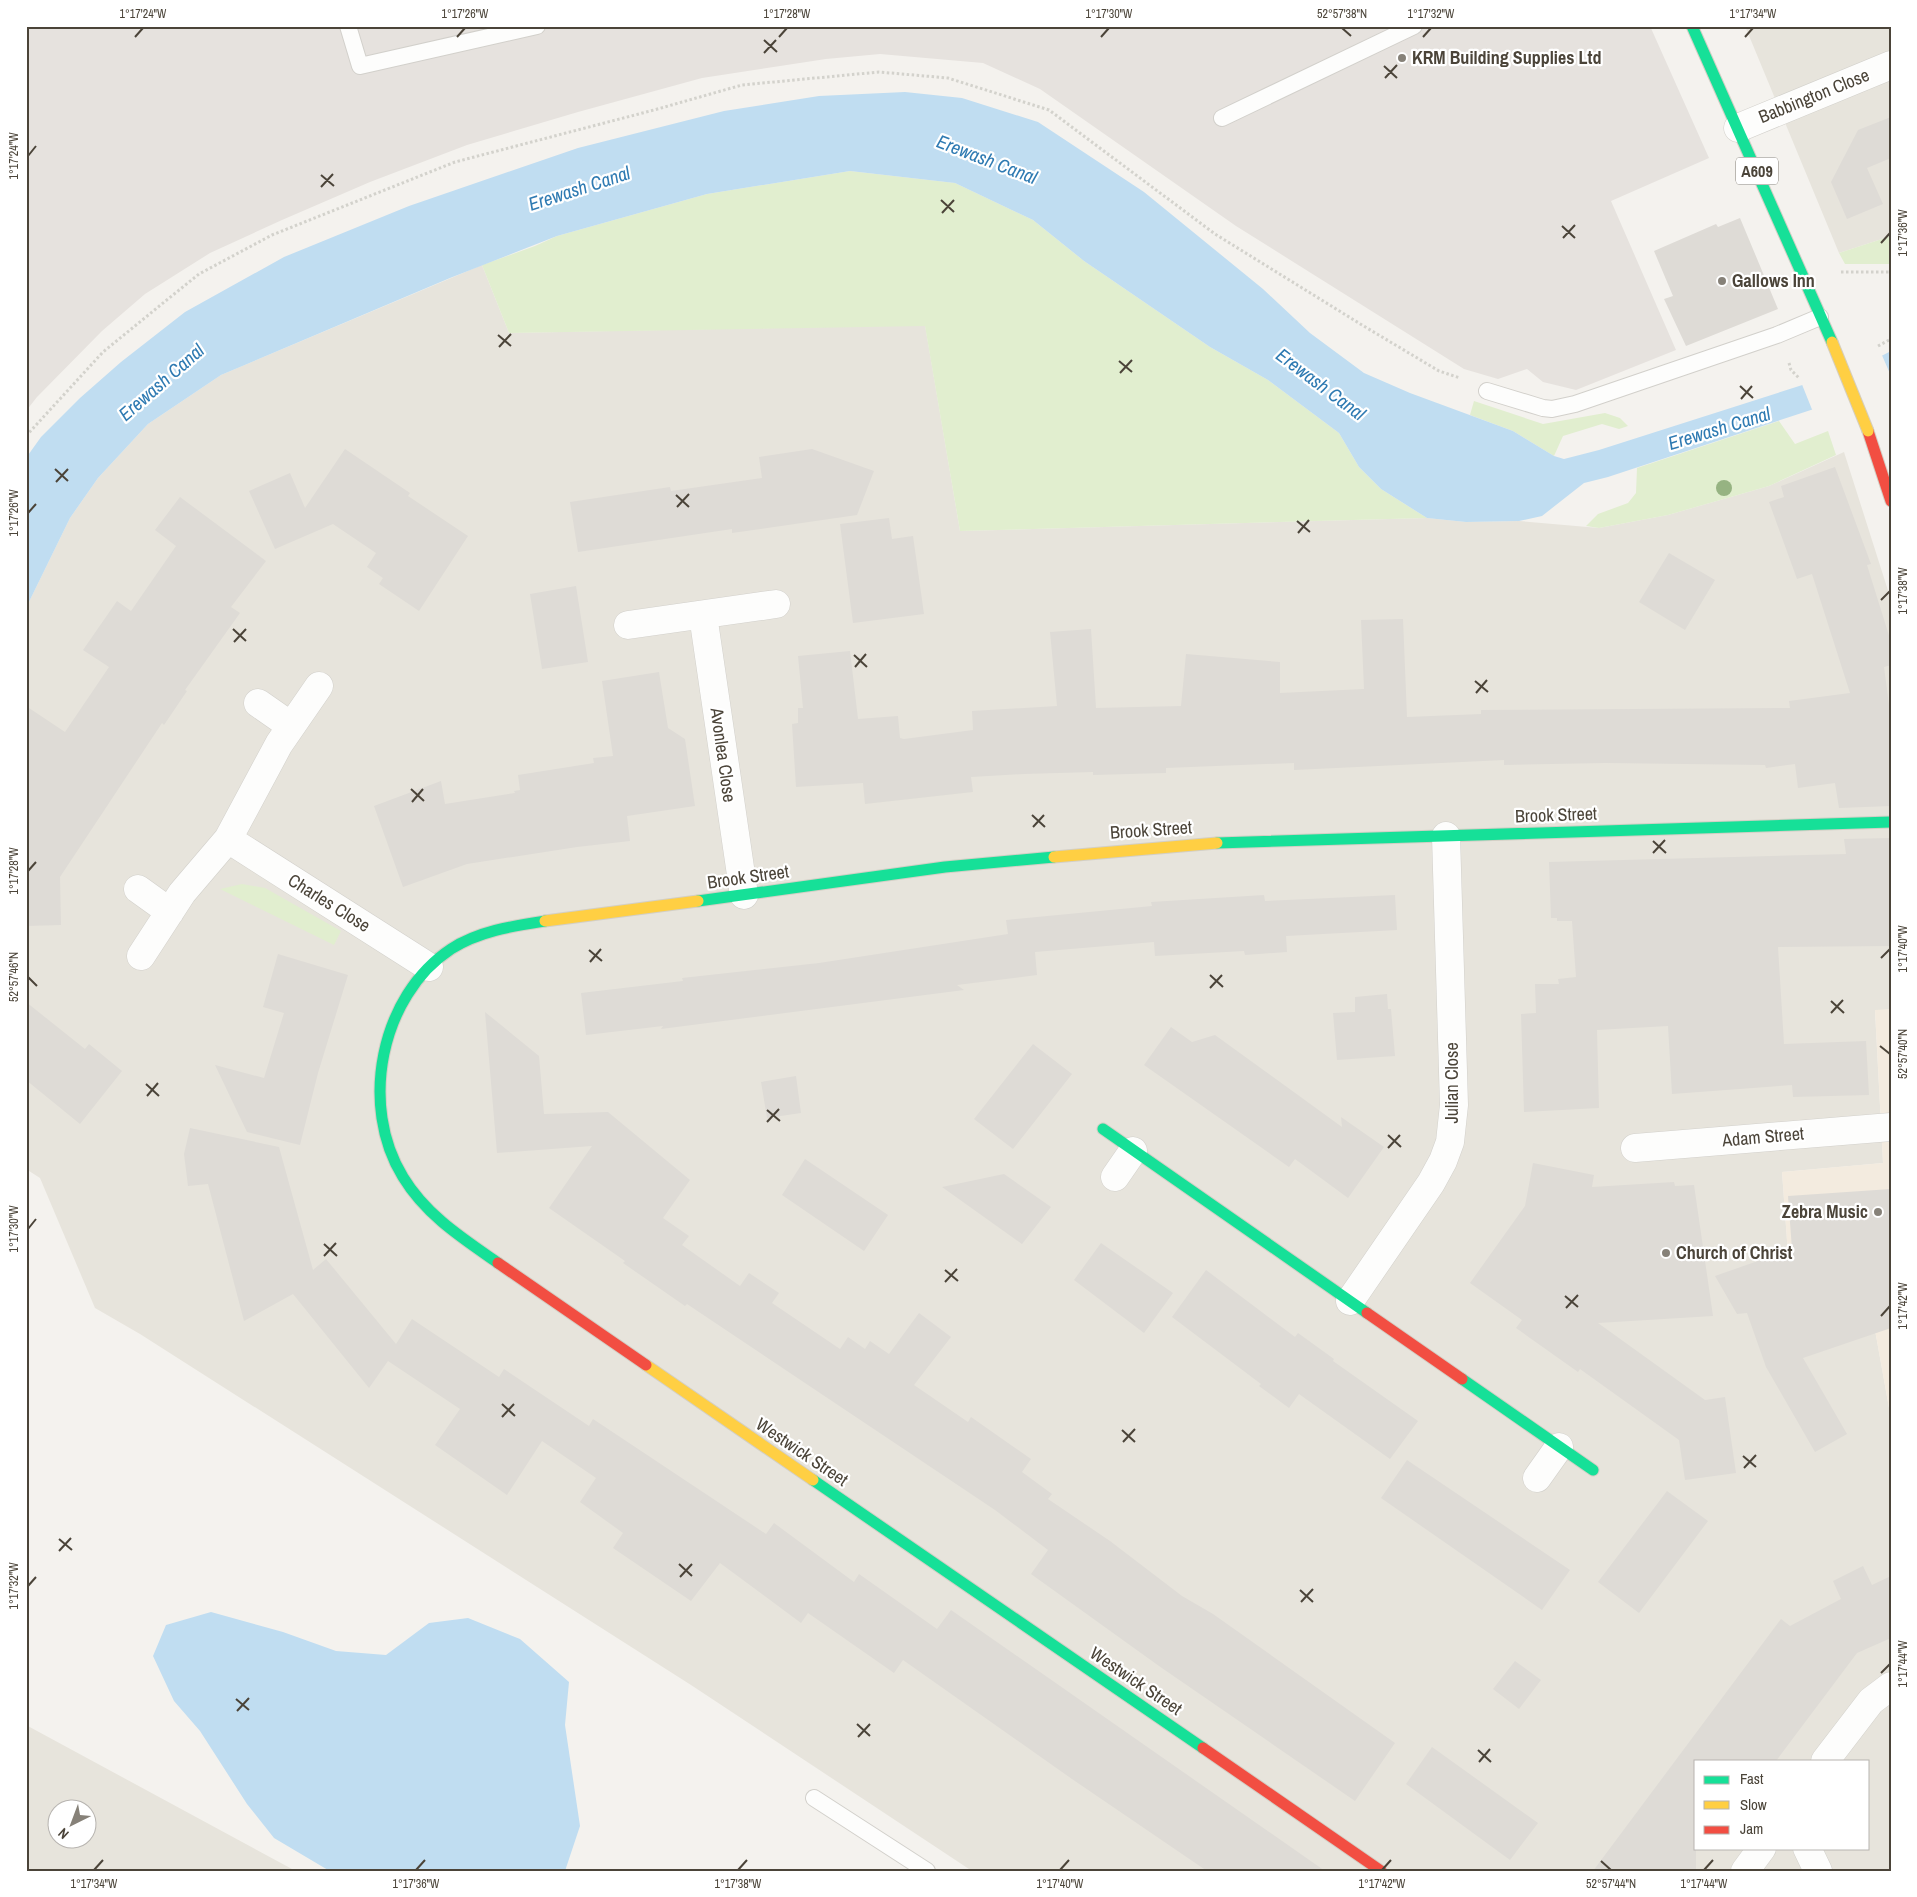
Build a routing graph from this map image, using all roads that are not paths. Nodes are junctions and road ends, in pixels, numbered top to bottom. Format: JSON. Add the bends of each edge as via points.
{"nodes":[{"id":1,"x":348,"y":26,"type":"edge"},
{"id":2,"x":537,"y":26,"type":"edge"},
{"id":3,"x":1414,"y":26,"type":"edge"},
{"id":4,"x":1692,"y":26,"type":"edge"},
{"id":5,"x":1891,"y":66,"type":"edge"},
{"id":6,"x":1222,"y":118,"type":"dead end"},
{"id":7,"x":1738,"y":128,"type":"junction"},
{"id":8,"x":1820,"y":317,"type":"junction"},
{"id":9,"x":1487,"y":391,"type":"road end"},
{"id":10,"x":1891,"y":501,"type":"edge"},
{"id":11,"x":776,"y":604,"type":"dead end"},
{"id":12,"x":702,"y":615,"type":"junction"},
{"id":13,"x":628,"y":625,"type":"dead end"},
{"id":14,"x":319,"y":686,"type":"dead end"},
{"id":15,"x":258,"y":703,"type":"dead end"},
{"id":16,"x":292,"y":726,"type":"junction"},
{"id":17,"x":1891,"y":822,"type":"edge"},
{"id":18,"x":1446,"y":836,"type":"junction"},
{"id":19,"x":228,"y":839,"type":"junction"},
{"id":20,"x":138,"y":889,"type":"dead end"},
{"id":21,"x":744,"y":895,"type":"junction"},
{"id":22,"x":170,"y":912,"type":"junction"},
{"id":23,"x":140,"y":956,"type":"dead end"},
{"id":24,"x":429,"y":967,"type":"junction"},
{"id":25,"x":1891,"y":1127,"type":"edge"},
{"id":26,"x":1103,"y":1129,"type":"dead end"},
{"id":27,"x":1634,"y":1148,"type":"dead end"},
{"id":28,"x":1134,"y":1151,"type":"junction"},
{"id":29,"x":1115,"y":1177,"type":"dead end"},
{"id":30,"x":1350,"y":1301,"type":"junction"},
{"id":31,"x":1559,"y":1447,"type":"junction"},
{"id":32,"x":1592,"y":1470,"type":"dead end"},
{"id":33,"x":1537,"y":1478,"type":"dead end"},
{"id":34,"x":1891,"y":1686,"type":"edge"},
{"id":35,"x":1826,"y":1760,"type":"edge"},
{"id":36,"x":814,"y":1798,"type":"dead end"},
{"id":37,"x":1761,"y":1850,"type":"edge"},
{"id":38,"x":1808,"y":1850,"type":"edge"},
{"id":39,"x":927,"y":1871,"type":"edge"},
{"id":40,"x":1381,"y":1871,"type":"edge"},
{"id":41,"x":1745,"y":1871,"type":"edge"},
{"id":42,"x":1818,"y":1871,"type":"edge"}],
"edges":[{"from":1,"to":2,"type":"lane","via":[[360,66]]},
{"from":3,"to":6,"type":"lane"},
{"from":4,"to":7,"type":"street","number":"A609"},
{"from":5,"to":7,"type":"street","name":"Babbington Close"},
{"from":7,"to":8,"type":"street","number":"A609"},
{"from":8,"to":9,"type":"lane","via":[[1777,335],[1575,404],[1543,408]]},
{"from":8,"to":10,"type":"street","number":"A609","bridge":true,"via":[[1868,431]]},
{"from":11,"to":12,"type":"street"},
{"from":12,"to":13,"type":"street"},
{"from":12,"to":21,"type":"street","name":"Avonlea Close"},
{"from":14,"to":16,"type":"street"},
{"from":15,"to":16,"type":"street"},
{"from":16,"to":19,"type":"street"},
{"from":17,"to":18,"type":"street","name":"Brook Street"},
{"from":18,"to":21,"type":"street","name":"Brook Street","via":[[1156,846],[954,866]]},
{"from":18,"to":30,"type":"street","name":"Julian Close","via":[[1454,1106],[1450,1142],[1431,1183]]},
{"from":19,"to":22,"type":"street"},
{"from":19,"to":24,"type":"street","name":"Charles Close"},
{"from":20,"to":22,"type":"street"},
{"from":21,"to":24,"type":"street","name":"Brook Street","via":[[511,926],[467,940]]},
{"from":22,"to":23,"type":"street"},
{"from":24,"to":40,"type":"street","name":"Westwick Street","via":[[412,987],[393,1025],[379,1081],[380,1112],[398,1169],[418,1199],[446,1227]]},
{"from":25,"to":27,"type":"street","name":"Adam Street"},
{"from":26,"to":28,"type":"street"},
{"from":28,"to":29,"type":"street"},
{"from":28,"to":30,"type":"street"},
{"from":30,"to":31,"type":"street"},
{"from":31,"to":32,"type":"street"},
{"from":31,"to":33,"type":"street"},
{"from":34,"to":35,"type":"street","via":[[1871,1702]]},
{"from":36,"to":39,"type":"lane"},
{"from":37,"to":41,"type":"street"},
{"from":38,"to":42,"type":"street"}]}
